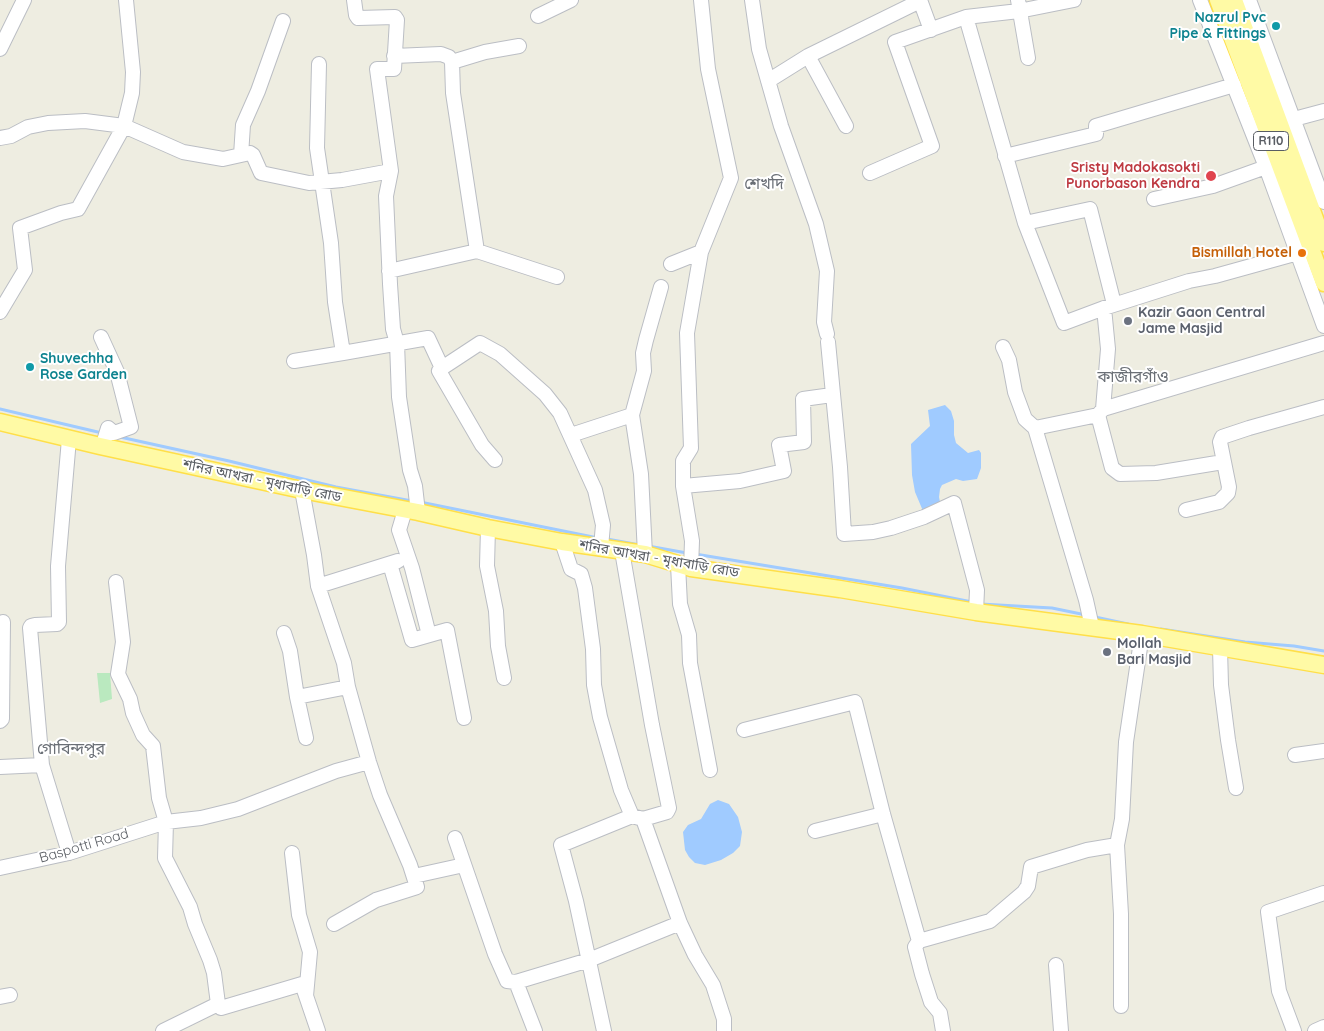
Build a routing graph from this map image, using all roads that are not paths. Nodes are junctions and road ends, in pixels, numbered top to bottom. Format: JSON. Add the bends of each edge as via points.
{"nodes":[{"id":1,"x":24,"y":0,"type":"edge"},
{"id":2,"x":126,"y":0,"type":"edge"},
{"id":3,"x":354,"y":0,"type":"edge"},
{"id":4,"x":571,"y":0,"type":"edge"},
{"id":5,"x":701,"y":0,"type":"edge"},
{"id":6,"x":752,"y":0,"type":"edge"},
{"id":7,"x":1074,"y":0,"type":"edge"},
{"id":8,"x":1200,"y":0,"type":"edge"},
{"id":9,"x":1218,"y":0,"type":"edge"},
{"id":10,"x":1234,"y":0,"type":"edge"},
{"id":11,"x":1249,"y":0,"type":"edge"},
{"id":12,"x":920,"y":1,"type":"edge"},
{"id":13,"x":1019,"y":6,"type":"edge"},
{"id":14,"x":538,"y":16,"type":"dead end"},
{"id":15,"x":966,"y":17,"type":"junction"},
{"id":16,"x":283,"y":21,"type":"dead end"},
{"id":17,"x":931,"y":30,"type":"junction"},
{"id":18,"x":519,"y":46,"type":"dead end"},
{"id":19,"x":0,"y":49,"type":"edge"},
{"id":20,"x":394,"y":56,"type":"junction"},
{"id":21,"x":808,"y":56,"type":"junction"},
{"id":22,"x":1028,"y":58,"type":"dead end"},
{"id":23,"x":452,"y":62,"type":"junction"},
{"id":24,"x":319,"y":64,"type":"dead end"},
{"id":25,"x":768,"y":82,"type":"junction"},
{"id":26,"x":1234,"y":85,"type":"junction"},
{"id":27,"x":1324,"y":111,"type":"edge"},
{"id":28,"x":1294,"y":118,"type":"junction"},
{"id":29,"x":124,"y":126,"type":"junction"},
{"id":30,"x":846,"y":126,"type":"dead end"},
{"id":31,"x":0,"y":138,"type":"edge"},
{"id":32,"x":241,"y":155,"type":"junction"},
{"id":33,"x":1005,"y":156,"type":"junction"},
{"id":34,"x":1266,"y":167,"type":"junction"},
{"id":35,"x":390,"y":171,"type":"junction"},
{"id":36,"x":870,"y":173,"type":"dead end"},
{"id":37,"x":322,"y":182,"type":"junction"},
{"id":38,"x":1154,"y":199,"type":"dead end"},
{"id":39,"x":1324,"y":202,"type":"edge"},
{"id":40,"x":1026,"y":223,"type":"junction"},
{"id":41,"x":1324,"y":243,"type":"edge"},
{"id":42,"x":478,"y":251,"type":"junction"},
{"id":43,"x":701,"y":252,"type":"junction"},
{"id":44,"x":1298,"y":253,"type":"junction"},
{"id":45,"x":671,"y":264,"type":"dead end"},
{"id":46,"x":389,"y":271,"type":"junction"},
{"id":47,"x":556,"y":278,"type":"dead end"},
{"id":48,"x":1324,"y":283,"type":"edge"},
{"id":49,"x":661,"y":287,"type":"dead end"},
{"id":50,"x":1109,"y":306,"type":"junction"},
{"id":51,"x":0,"y":312,"type":"edge"},
{"id":52,"x":1324,"y":326,"type":"edge"},
{"id":53,"x":101,"y":337,"type":"dead end"},
{"id":54,"x":397,"y":343,"type":"junction"},
{"id":55,"x":1324,"y":343,"type":"edge"},
{"id":56,"x":1003,"y":347,"type":"dead end"},
{"id":57,"x":343,"y":353,"type":"junction"},
{"id":58,"x":294,"y":361,"type":"dead end"},
{"id":59,"x":442,"y":368,"type":"junction"},
{"id":60,"x":832,"y":395,"type":"junction"},
{"id":61,"x":1324,"y":407,"type":"edge"},
{"id":62,"x":1100,"y":412,"type":"junction"},
{"id":63,"x":632,"y":415,"type":"junction"},
{"id":64,"x":0,"y":422,"type":"edge"},
{"id":65,"x":1034,"y":428,"type":"junction"},
{"id":66,"x":570,"y":436,"type":"junction"},
{"id":67,"x":104,"y":438,"type":"junction"},
{"id":68,"x":69,"y":439,"type":"junction"},
{"id":69,"x":495,"y":460,"type":"dead end"},
{"id":70,"x":1223,"y":462,"type":"junction"},
{"id":71,"x":683,"y":486,"type":"junction"},
{"id":72,"x":302,"y":490,"type":"junction"},
{"id":73,"x":1186,"y":510,"type":"dead end"},
{"id":74,"x":411,"y":511,"type":"junction"},
{"id":75,"x":488,"y":528,"type":"junction"},
{"id":76,"x":562,"y":542,"type":"junction"},
{"id":77,"x":601,"y":548,"type":"junction"},
{"id":78,"x":622,"y":551,"type":"junction"},
{"id":79,"x":645,"y":554,"type":"junction"},
{"id":80,"x":409,"y":558,"type":"junction"},
{"id":81,"x":390,"y":564,"type":"junction"},
{"id":82,"x":687,"y":565,"type":"junction"},
{"id":83,"x":116,"y":582,"type":"dead end"},
{"id":84,"x":318,"y":586,"type":"junction"},
{"id":85,"x":976,"y":609,"type":"junction"},
{"id":86,"x":3,"y":622,"type":"dead end"},
{"id":87,"x":1091,"y":624,"type":"junction"},
{"id":88,"x":284,"y":633,"type":"dead end"},
{"id":89,"x":1142,"y":634,"type":"junction"},
{"id":90,"x":429,"y":635,"type":"junction"},
{"id":91,"x":1220,"y":648,"type":"junction"},
{"id":92,"x":1324,"y":665,"type":"edge"},
{"id":93,"x":504,"y":678,"type":"dead end"},
{"id":94,"x":348,"y":688,"type":"junction"},
{"id":95,"x":296,"y":697,"type":"junction"},
{"id":96,"x":464,"y":718,"type":"dead end"},
{"id":97,"x":0,"y":721,"type":"edge"},
{"id":98,"x":744,"y":730,"type":"dead end"},
{"id":99,"x":306,"y":738,"type":"dead end"},
{"id":100,"x":1324,"y":751,"type":"edge"},
{"id":101,"x":1295,"y":755,"type":"dead end"},
{"id":102,"x":368,"y":762,"type":"junction"},
{"id":103,"x":42,"y":766,"type":"junction"},
{"id":104,"x":0,"y":767,"type":"edge"},
{"id":105,"x":710,"y":770,"type":"dead end"},
{"id":106,"x":1236,"y":788,"type":"dead end"},
{"id":107,"x":883,"y":814,"type":"junction"},
{"id":108,"x":638,"y":818,"type":"junction"},
{"id":109,"x":166,"y":822,"type":"junction"},
{"id":110,"x":815,"y":831,"type":"dead end"},
{"id":111,"x":455,"y":838,"type":"dead end"},
{"id":112,"x":1117,"y":845,"type":"junction"},
{"id":113,"x":69,"y":853,"type":"junction"},
{"id":114,"x":292,"y":853,"type":"dead end"},
{"id":115,"x":464,"y":866,"type":"junction"},
{"id":116,"x":0,"y":868,"type":"edge"},
{"id":117,"x":414,"y":876,"type":"junction"},
{"id":118,"x":1324,"y":893,"type":"edge"},
{"id":119,"x":680,"y":923,"type":"junction"},
{"id":120,"x":334,"y":924,"type":"dead end"},
{"id":121,"x":919,"y":941,"type":"junction"},
{"id":122,"x":589,"y":960,"type":"junction"},
{"id":123,"x":1056,"y":965,"type":"dead end"},
{"id":124,"x":516,"y":982,"type":"junction"},
{"id":125,"x":306,"y":996,"type":"junction"},
{"id":126,"x":218,"y":1004,"type":"junction"},
{"id":127,"x":1121,"y":1006,"type":"dead end"},
{"id":128,"x":184,"y":1026,"type":"edge"},
{"id":129,"x":1324,"y":1027,"type":"edge"},
{"id":130,"x":163,"y":1031,"type":"edge"},
{"id":131,"x":318,"y":1031,"type":"edge"},
{"id":132,"x":535,"y":1031,"type":"edge"},
{"id":133,"x":604,"y":1031,"type":"edge"},
{"id":134,"x":724,"y":1031,"type":"edge"},
{"id":135,"x":943,"y":1031,"type":"edge"},
{"id":136,"x":1061,"y":1031,"type":"edge"},
{"id":137,"x":1294,"y":1031,"type":"edge"},
{"id":138,"x":1315,"y":1031,"type":"edge"}],
"edges":[{"from":1,"to":19,"type":"street"},
{"from":2,"to":29,"type":"street","via":[[133,72]]},
{"from":3,"to":20,"type":"street","via":[[358,18],[395,17]]},
{"from":4,"to":14,"type":"street"},
{"from":5,"to":43,"type":"street","via":[[708,69],[732,178]]},
{"from":6,"to":25,"type":"street","via":[[759,49]]},
{"from":7,"to":13,"type":"street"},
{"from":8,"to":26,"type":"street"},
{"from":9,"to":48,"type":"main road","number":"R110"},
{"from":10,"to":41,"type":"main road","number":"R110"},
{"from":11,"to":28,"type":"street"},
{"from":12,"to":17,"type":"street"},
{"from":12,"to":21,"type":"street"},
{"from":13,"to":15,"type":"street"},
{"from":13,"to":22,"type":"street"},
{"from":15,"to":17,"type":"street"},
{"from":15,"to":33,"type":"street"},
{"from":16,"to":32,"type":"street","via":[[243,125]]},
{"from":17,"to":36,"type":"street","via":[[895,42],[932,146]]},
{"from":18,"to":23,"type":"street"},
{"from":20,"to":23,"type":"street","via":[[440,54]]},
{"from":20,"to":35,"type":"street","via":[[394,69],[377,69]]},
{"from":21,"to":25,"type":"street"},
{"from":21,"to":30,"type":"street"},
{"from":23,"to":42,"type":"street","via":[[453,93]]},
{"from":24,"to":37,"type":"street","via":[[317,148]]},
{"from":25,"to":60,"type":"street","via":[[816,224],[827,271],[824,322]]},
{"from":26,"to":33,"type":"street","via":[[1096,126],[1096,134]]},
{"from":26,"to":34,"type":"street"},
{"from":27,"to":28,"type":"street"},
{"from":28,"to":39,"type":"street"},
{"from":29,"to":31,"type":"street","via":[[85,121],[61,122],[28,127]]},
{"from":29,"to":32,"type":"street","via":[[183,152],[223,159]]},
{"from":29,"to":51,"type":"street","via":[[78,209],[20,228],[25,270]]},
{"from":32,"to":37,"type":"street","via":[[253,155],[261,174],[309,183]]},
{"from":33,"to":40,"type":"street"},
{"from":34,"to":38,"type":"street","via":[[1213,186]]},
{"from":34,"to":44,"type":"street"},
{"from":35,"to":37,"type":"street"},
{"from":35,"to":46,"type":"street","via":[[386,196]]},
{"from":37,"to":57,"type":"street"},
{"from":40,"to":50,"type":"street","via":[[1064,323]]},
{"from":40,"to":50,"type":"street","via":[[1090,209]]},
{"from":42,"to":46,"type":"street"},
{"from":42,"to":47,"type":"street"},
{"from":43,"to":45,"type":"street"},
{"from":43,"to":71,"type":"street","via":[[687,333],[691,448],[683,461]]},
{"from":44,"to":50,"type":"street"},
{"from":44,"to":52,"type":"street"},
{"from":46,"to":54,"type":"street"},
{"from":49,"to":63,"type":"street","via":[[643,353],[644,370]]},
{"from":50,"to":62,"type":"street","via":[[1108,349]]},
{"from":53,"to":67,"type":"street","via":[[117,372],[130,427]]},
{"from":54,"to":57,"type":"street"},
{"from":54,"to":59,"type":"street","via":[[428,338]]},
{"from":54,"to":74,"type":"street","via":[[399,396],[415,486]]},
{"from":55,"to":62,"type":"street"},
{"from":56,"to":65,"type":"street","via":[[1025,419]]},
{"from":57,"to":58,"type":"street"},
{"from":59,"to":66,"type":"street","via":[[480,343],[500,354],[545,394],[560,412]]},
{"from":59,"to":69,"type":"street","via":[[440,371],[482,445]]},
{"from":60,"to":71,"type":"street","via":[[804,399],[804,442],[779,445],[784,471],[740,481]]},
{"from":60,"to":85,"type":"street","via":[[844,534],[891,528],[954,503],[977,590]]},
{"from":61,"to":70,"type":"street","via":[[1222,437]]},
{"from":62,"to":65,"type":"street"},
{"from":62,"to":70,"type":"street","via":[[1112,468],[1120,474],[1156,473]]},
{"from":63,"to":66,"type":"street"},
{"from":63,"to":79,"type":"street"},
{"from":64,"to":68,"type":"main road","name":"শনির আখরা - মৃধাবাড়ি রোড"},
{"from":65,"to":87,"type":"street"},
{"from":66,"to":77,"type":"street","via":[[595,490],[603,525]]},
{"from":67,"to":68,"type":"main road","name":"শনির আখরা - মৃধাবাড়ি রোড"},
{"from":67,"to":72,"type":"main road","name":"শনির আখরা - মৃধাবাড়ি রোড"},
{"from":68,"to":103,"type":"street","via":[[58,566],[59,622],[30,628]]},
{"from":70,"to":73,"type":"street","via":[[1228,493],[1219,502]]},
{"from":71,"to":82,"type":"street","via":[[692,542]]},
{"from":72,"to":74,"type":"main road","name":"শনির আখরা - মৃধাবাড়ি রোড"},
{"from":72,"to":84,"type":"street"},
{"from":74,"to":75,"type":"main road","name":"শনির আখরা - মৃধাবাড়ি রোড"},
{"from":74,"to":80,"type":"street","via":[[399,530]]},
{"from":75,"to":76,"type":"main road","name":"শনির আখরা - মৃধাবাড়ি রোড"},
{"from":75,"to":93,"type":"street","via":[[487,566]]},
{"from":76,"to":77,"type":"main road","name":"শনির আখরা - মৃধাবাড়ি রোড"},
{"from":76,"to":108,"type":"street","via":[[570,569],[581,574],[585,588],[600,716],[621,790]]},
{"from":77,"to":78,"type":"main road","name":"শনির আখরা - মৃধাবাড়ি রোড"},
{"from":78,"to":79,"type":"main road","name":"শনির আখরা - মৃধাবাড়ি রোড"},
{"from":78,"to":108,"type":"street","via":[[670,808],[667,812]]},
{"from":79,"to":82,"type":"main road","name":"শনির আখরা - মৃধাবাড়ি রোড"},
{"from":80,"to":81,"type":"street"},
{"from":80,"to":90,"type":"street"},
{"from":81,"to":84,"type":"street"},
{"from":81,"to":90,"type":"street","via":[[412,640]]},
{"from":82,"to":85,"type":"main road","name":"শনির আখরা - মৃধাবাড়ি রোড"},
{"from":82,"to":105,"type":"street","via":[[680,604],[689,635],[690,663]]},
{"from":83,"to":109,"type":"street","via":[[123,642],[118,674],[143,735],[153,746],[159,798]]},
{"from":84,"to":94,"type":"street","via":[[344,663]]},
{"from":85,"to":87,"type":"main road","name":"শনির আখরা - মৃধাবাড়ি রোড"},
{"from":86,"to":97,"type":"street"},
{"from":87,"to":89,"type":"main road","name":"শনির আখরা - মৃধাবাড়ি রোড"},
{"from":88,"to":95,"type":"street","via":[[290,651]]},
{"from":89,"to":91,"type":"main road","name":"শনির আখরা - মৃধাবাড়ি রোড"},
{"from":89,"to":112,"type":"street","via":[[1126,742],[1122,819]]},
{"from":90,"to":96,"type":"street","via":[[447,630]]},
{"from":91,"to":92,"type":"main road","name":"শনির আখরা - মৃধাবাড়ি রোড"},
{"from":91,"to":106,"type":"street","via":[[1221,685]]},
{"from":94,"to":95,"type":"street"},
{"from":94,"to":102,"type":"street"},
{"from":95,"to":99,"type":"street"},
{"from":98,"to":107,"type":"street","via":[[855,702]]},
{"from":100,"to":101,"type":"street"},
{"from":102,"to":109,"type":"street","name":"Baspotti Road","via":[[238,809]]},
{"from":102,"to":117,"type":"street"},
{"from":103,"to":104,"type":"street"},
{"from":103,"to":113,"type":"street"},
{"from":107,"to":110,"type":"street"},
{"from":107,"to":121,"type":"street"},
{"from":108,"to":119,"type":"street"},
{"from":108,"to":122,"type":"street","via":[[561,845]]},
{"from":109,"to":113,"type":"street","name":"Baspotti Road"},
{"from":109,"to":126,"type":"street","via":[[165,858],[190,907],[210,960]]},
{"from":111,"to":115,"type":"street"},
{"from":112,"to":121,"type":"street","via":[[1087,850],[1031,867],[1024,892],[990,921]]},
{"from":112,"to":127,"type":"street"},
{"from":113,"to":116,"type":"street","name":"Baspotti Road"},
{"from":114,"to":125,"type":"street","via":[[299,915],[310,952]]},
{"from":115,"to":117,"type":"street"},
{"from":115,"to":124,"type":"street","via":[[494,954],[507,980]]},
{"from":117,"to":120,"type":"street","via":[[417,887],[376,900]]},
{"from":118,"to":137,"type":"street","via":[[1268,912],[1279,991]]},
{"from":119,"to":122,"type":"street"},
{"from":119,"to":134,"type":"street","via":[[713,985],[724,1019]]},
{"from":121,"to":135,"type":"street","via":[[915,947],[922,974],[931,1002],[940,1013]]},
{"from":122,"to":124,"type":"street"},
{"from":122,"to":133,"type":"street"},
{"from":123,"to":136,"type":"street"},
{"from":124,"to":132,"type":"street"},
{"from":125,"to":126,"type":"street","via":[[302,984],[221,1008]]},
{"from":125,"to":131,"type":"street"},
{"from":126,"to":128,"type":"street"},
{"from":128,"to":130,"type":"street"},
{"from":129,"to":138,"type":"street"}]}
